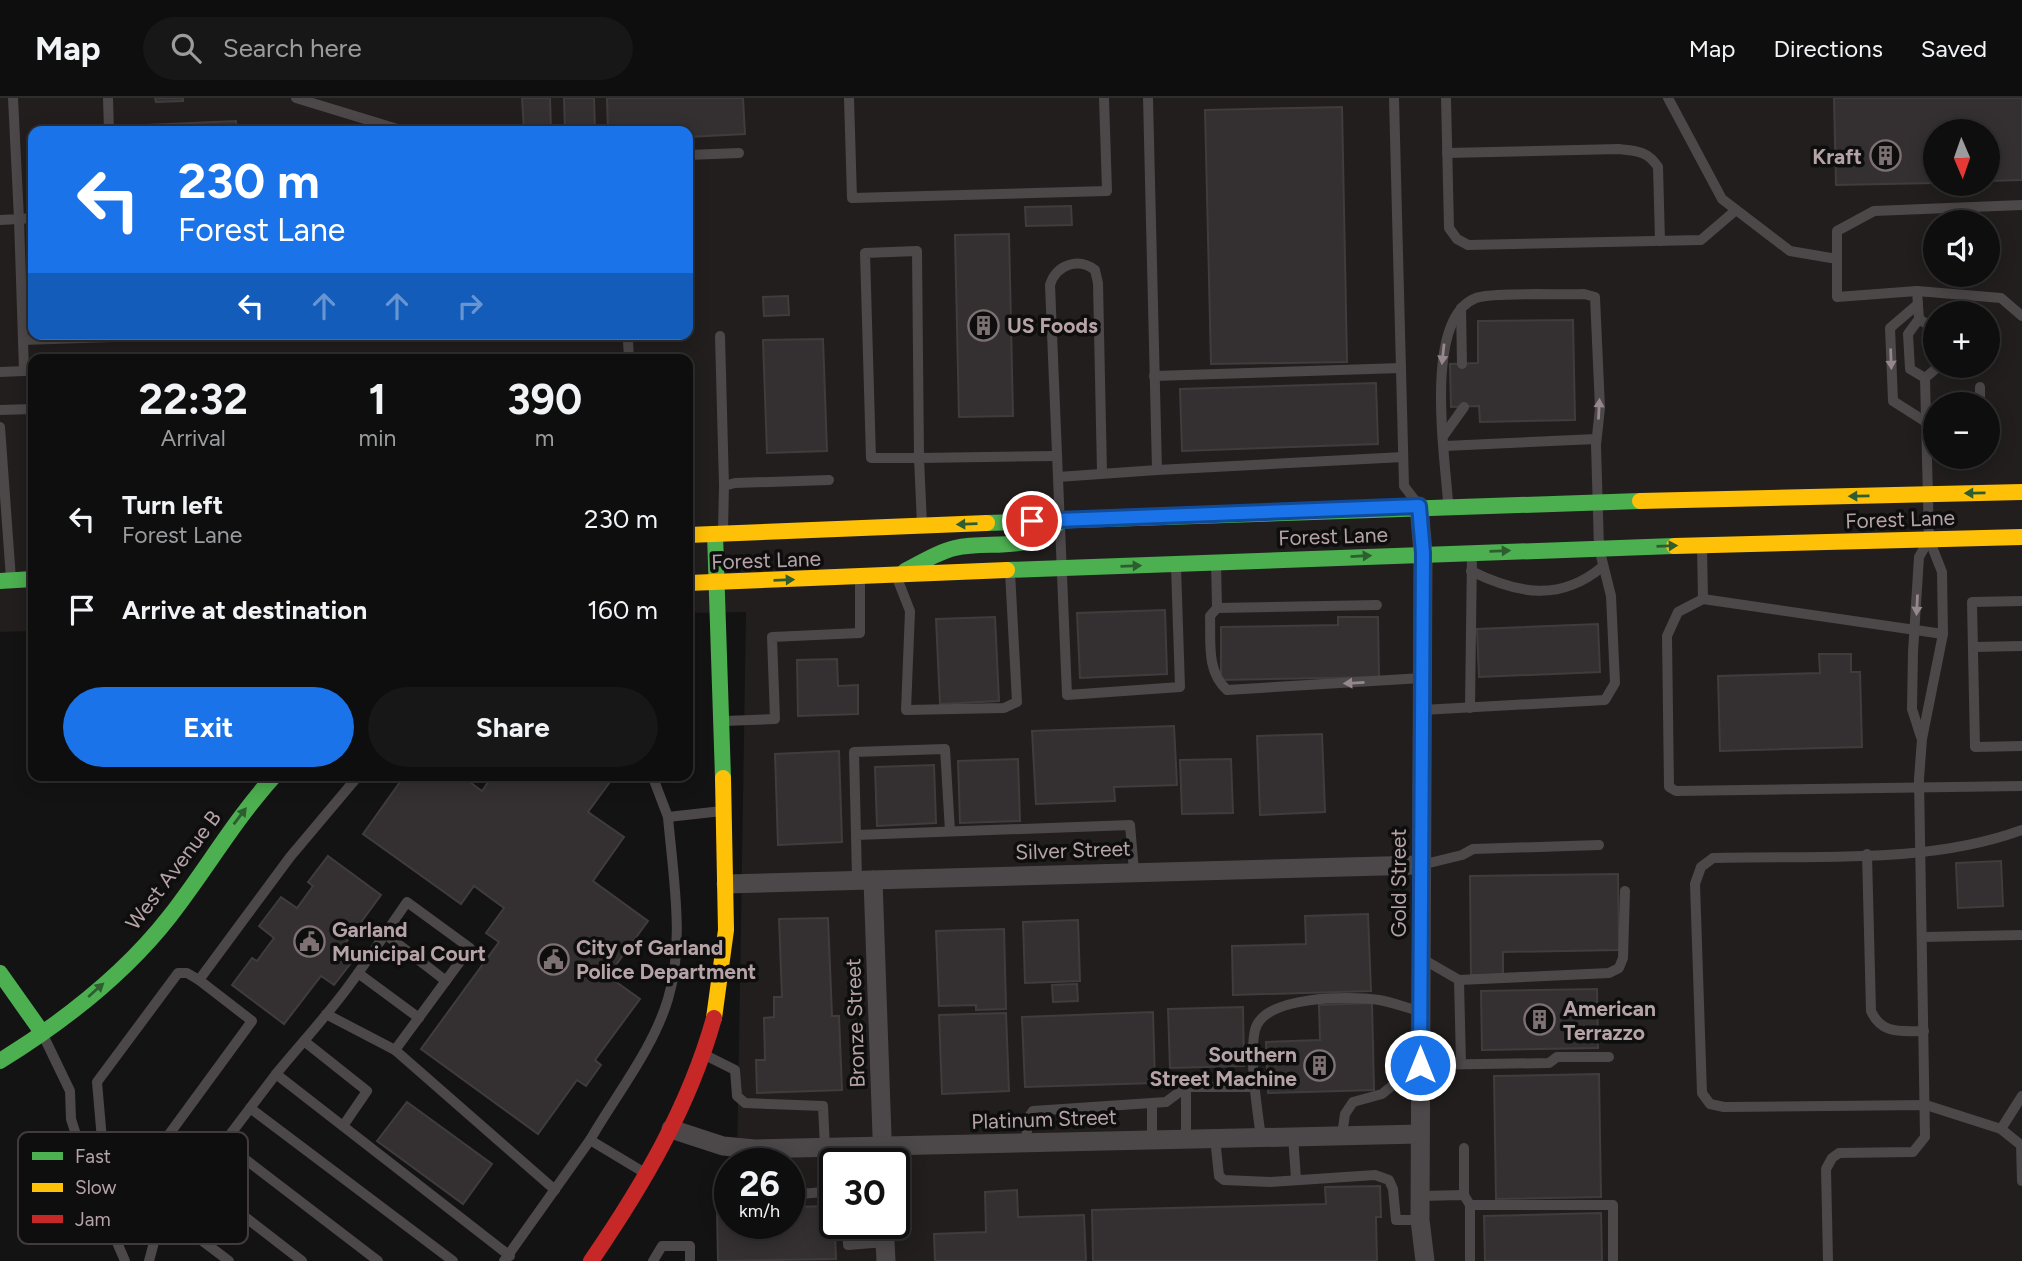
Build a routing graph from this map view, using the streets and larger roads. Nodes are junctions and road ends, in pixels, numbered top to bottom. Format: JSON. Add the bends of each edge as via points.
{"nodes":[{"id":1,"x":2022,"y":492,"type":"edge"},
{"id":2,"x":1419,"y":506,"type":"junction"},
{"id":3,"x":1060,"y":520,"type":"junction"},
{"id":4,"x":719,"y":534,"type":"junction"},
{"id":5,"x":693,"y":535,"type":"edge"},
{"id":6,"x":2022,"y":537,"type":"edge"},
{"id":7,"x":1423,"y":553,"type":"junction"},
{"id":8,"x":896,"y":576,"type":"junction"},
{"id":9,"x":28,"y":579,"type":"edge"},
{"id":10,"x":5,"y":580,"type":"edge"},
{"id":11,"x":693,"y":583,"type":"edge"},
{"id":12,"x":716,"y":583,"type":"junction"},
{"id":13,"x":269,"y":781,"type":"edge"},
{"id":14,"x":1420,"y":865,"type":"junction"},
{"id":15,"x":865,"y":880,"type":"junction"},
{"id":16,"x":726,"y":884,"type":"junction"},
{"id":17,"x":0,"y":973,"type":"edge"},
{"id":18,"x":41,"y":1031,"type":"junction"},
{"id":19,"x":0,"y":1061,"type":"edge"},
{"id":20,"x":671,"y":1129,"type":"junction"},
{"id":21,"x":1420,"y":1134,"type":"junction"},
{"id":22,"x":726,"y":1148,"type":"edge"},
{"id":23,"x":832,"y":1148,"type":"edge"},
{"id":24,"x":882,"y":1148,"type":"edge"},
{"id":25,"x":805,"y":1149,"type":"edge"},
{"id":26,"x":910,"y":1152,"type":"edge"},
{"id":27,"x":591,"y":1261,"type":"edge"},
{"id":28,"x":1424,"y":1261,"type":"edge"}],
"edges":[{"from":1,"to":2,"type":"main road","name":"Forest Lane","one_way":true},
{"from":2,"to":3,"type":"main road","name":"Forest Lane"},
{"from":2,"to":7,"type":"street","name":"Gold Street"},
{"from":3,"to":4,"type":"main road","name":"Forest Lane","one_way":true},
{"from":3,"to":8,"type":"main road","via":[[1040,539],[953,548]]},
{"from":4,"to":5,"type":"main road","name":"Forest Lane"},
{"from":4,"to":12,"type":"main road"},
{"from":7,"to":6,"type":"main road","name":"Forest Lane","one_way":true},
{"from":8,"to":7,"type":"main road","name":"Forest Lane","one_way":true},
{"from":7,"to":14,"type":"street","name":"Gold Street"},
{"from":12,"to":8,"type":"main road","name":"Forest Lane","one_way":true},
{"from":9,"to":10,"type":"main road"},
{"from":11,"to":12,"type":"main road","name":"Forest Lane"},
{"from":12,"to":16,"type":"main road"},
{"from":18,"to":13,"type":"main road","name":"West Avenue B","one_way":true,"via":[[80,1004],[152,937]]},
{"from":14,"to":15,"type":"street","name":"Silver Street"},
{"from":14,"to":21,"type":"street","name":"Gold Street"},
{"from":15,"to":16,"type":"street","name":"Silver Street"},
{"from":15,"to":24,"type":"street","name":"Bronze Street"},
{"from":16,"to":20,"type":"main road","via":[[723,974],[715,1013],[687,1098]]},
{"from":17,"to":18,"type":"main road"},
{"from":18,"to":19,"type":"main road","name":"West Avenue B"},
{"from":20,"to":22,"type":"street","name":"Platinum Street"},
{"from":20,"to":27,"type":"main road","via":[[649,1175]]},
{"from":21,"to":26,"type":"street","name":"Platinum Street","via":[[1026,1142]]},
{"from":21,"to":28,"type":"street","name":"Gold Street"},
{"from":23,"to":25,"type":"street","name":"Platinum Street"}]}
